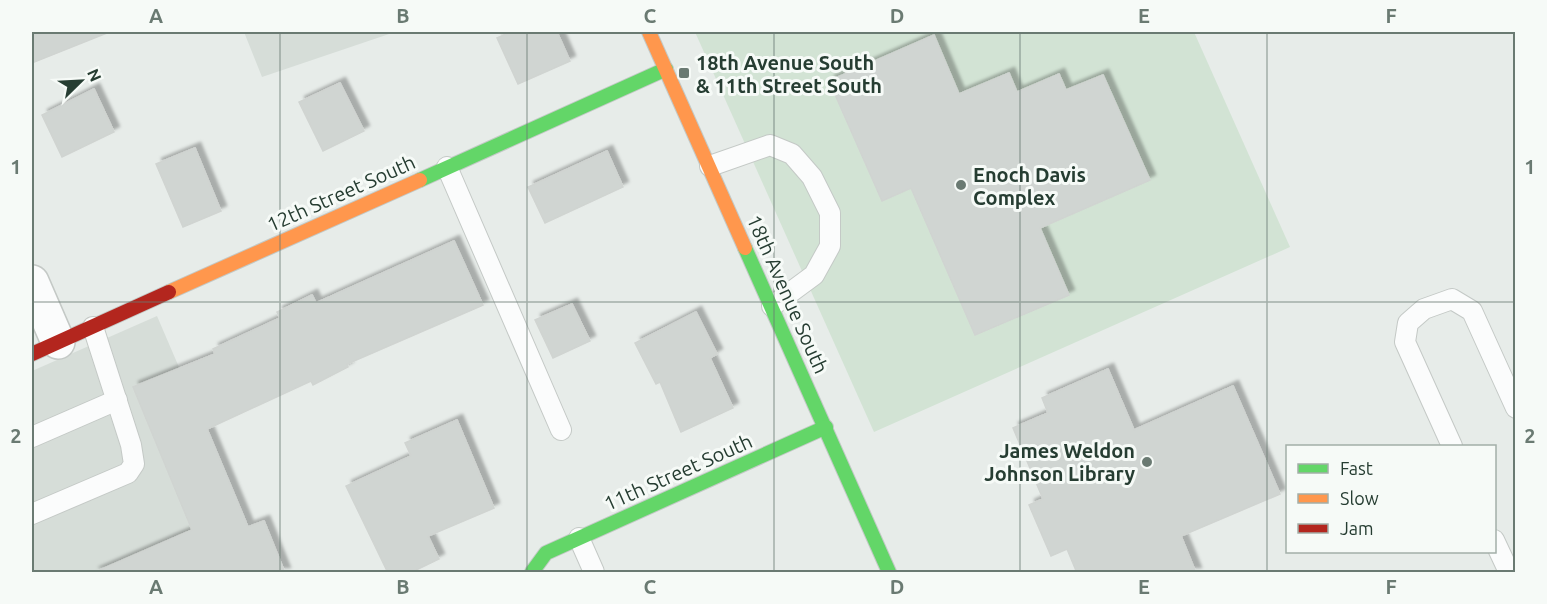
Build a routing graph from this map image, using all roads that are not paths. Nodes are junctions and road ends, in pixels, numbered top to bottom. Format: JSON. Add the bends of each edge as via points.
{"nodes":[{"id":1,"x":649,"y":32,"type":"edge"},
{"id":2,"x":666,"y":69,"type":"junction"},
{"id":3,"x":710,"y":166,"type":"junction"},
{"id":4,"x":447,"y":167,"type":"junction"},
{"id":5,"x":32,"y":282,"type":"edge"},
{"id":6,"x":772,"y":306,"type":"junction"},
{"id":7,"x":93,"y":327,"type":"junction"},
{"id":8,"x":45,"y":348,"type":"edge"},
{"id":9,"x":117,"y":400,"type":"junction"},
{"id":10,"x":1515,"y":408,"type":"edge"},
{"id":11,"x":826,"y":427,"type":"junction"},
{"id":12,"x":561,"y":430,"type":"dead end"},
{"id":13,"x":32,"y":437,"type":"edge"},
{"id":14,"x":1451,"y":445,"type":"edge"},
{"id":15,"x":32,"y":514,"type":"edge"},
{"id":16,"x":579,"y":538,"type":"junction"},
{"id":17,"x":1496,"y":544,"type":"edge"},
{"id":18,"x":532,"y":573,"type":"edge"},
{"id":19,"x":594,"y":573,"type":"edge"},
{"id":20,"x":889,"y":573,"type":"edge"},
{"id":21,"x":1509,"y":573,"type":"edge"}],
"edges":[{"from":1,"to":2,"type":"street","name":"18th Avenue South"},
{"from":2,"to":3,"type":"street","name":"18th Avenue South"},
{"from":2,"to":4,"type":"street","name":"12th Street South"},
{"from":3,"to":6,"type":"street","name":"18th Avenue South"},
{"from":3,"to":6,"type":"lane","via":[[770,145],[792,154],[812,177],[830,213],[830,246],[814,275]]},
{"from":4,"to":7,"type":"street","name":"12th Street South"},
{"from":4,"to":12,"type":"lane"},
{"from":5,"to":8,"type":"street"},
{"from":6,"to":11,"type":"street","name":"18th Avenue South"},
{"from":7,"to":8,"type":"street","name":"12th Street South"},
{"from":7,"to":9,"type":"lane"},
{"from":9,"to":13,"type":"lane"},
{"from":9,"to":15,"type":"lane","via":[[134,464],[128,473]]},
{"from":10,"to":14,"type":"lane","via":[[1472,311],[1452,299],[1424,309],[1408,323],[1406,342]]},
{"from":11,"to":16,"type":"street","name":"11th Street South"},
{"from":11,"to":20,"type":"street","name":"18th Avenue South"},
{"from":16,"to":18,"type":"street","name":"11th Street South","via":[[546,553]]},
{"from":16,"to":19,"type":"lane"},
{"from":17,"to":21,"type":"lane"}]}
